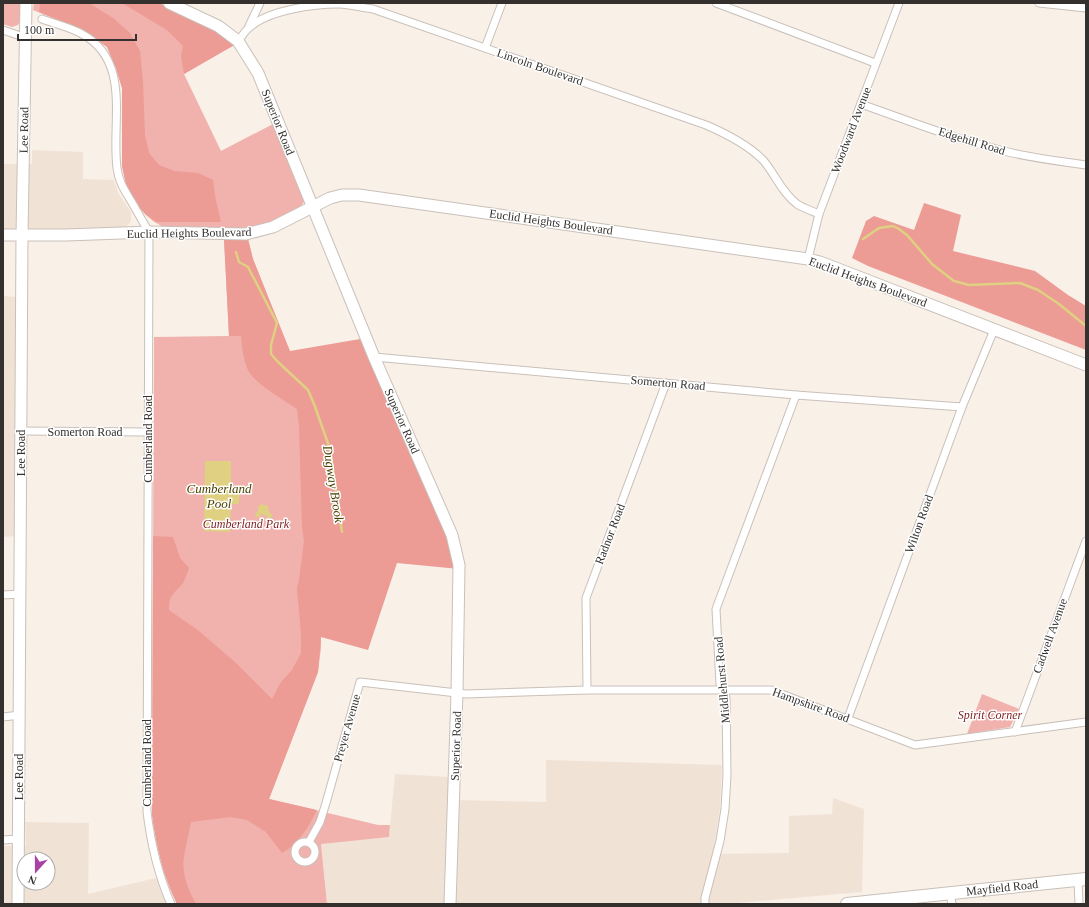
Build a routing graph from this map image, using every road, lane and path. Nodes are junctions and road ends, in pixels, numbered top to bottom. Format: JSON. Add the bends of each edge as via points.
{"nodes":[{"id":1,"x":26,"y":3,"type":"edge"},
{"id":2,"x":169,"y":3,"type":"edge"},
{"id":3,"x":260,"y":3,"type":"edge"},
{"id":4,"x":502,"y":3,"type":"edge"},
{"id":5,"x":716,"y":3,"type":"edge"},
{"id":6,"x":899,"y":3,"type":"edge"},
{"id":7,"x":1039,"y":3,"type":"edge"},
{"id":8,"x":1086,"y":8,"type":"edge"},
{"id":9,"x":42,"y":19,"type":"dead end"},
{"id":10,"x":248,"y":28,"type":"junction"},
{"id":11,"x":3,"y":30,"type":"edge"},
{"id":12,"x":26,"y":38,"type":"junction"},
{"id":13,"x":238,"y":41,"type":"junction"},
{"id":14,"x":485,"y":48,"type":"junction"},
{"id":15,"x":875,"y":63,"type":"junction"},
{"id":16,"x":861,"y":104,"type":"junction"},
{"id":17,"x":1086,"y":165,"type":"edge"},
{"id":18,"x":313,"y":206,"type":"junction"},
{"id":19,"x":819,"y":214,"type":"junction"},
{"id":20,"x":149,"y":232,"type":"junction"},
{"id":21,"x":3,"y":235,"type":"edge"},
{"id":22,"x":22,"y":235,"type":"junction"},
{"id":23,"x":808,"y":260,"type":"junction"},
{"id":24,"x":994,"y":330,"type":"junction"},
{"id":25,"x":374,"y":357,"type":"junction"},
{"id":26,"x":1086,"y":365,"type":"edge"},
{"id":27,"x":666,"y":382,"type":"junction"},
{"id":28,"x":796,"y":395,"type":"junction"},
{"id":29,"x":962,"y":407,"type":"junction"},
{"id":30,"x":22,"y":431,"type":"junction"},
{"id":31,"x":148,"y":432,"type":"junction"},
{"id":32,"x":1086,"y":541,"type":"edge"},
{"id":33,"x":20,"y":594,"type":"junction"},
{"id":34,"x":3,"y":595,"type":"edge"},
{"id":35,"x":587,"y":690,"type":"junction"},
{"id":36,"x":722,"y":690,"type":"junction"},
{"id":37,"x":457,"y":693,"type":"junction"},
{"id":38,"x":20,"y":716,"type":"junction"},
{"id":39,"x":3,"y":717,"type":"edge"},
{"id":40,"x":848,"y":718,"type":"junction"},
{"id":41,"x":1086,"y":722,"type":"edge"},
{"id":42,"x":1015,"y":732,"type":"junction"},
{"id":43,"x":19,"y":839,"type":"junction"},
{"id":44,"x":3,"y":840,"type":"edge"},
{"id":45,"x":309,"y":842,"type":"dead end"},
{"id":46,"x":1082,"y":879,"type":"edge"},
{"id":47,"x":951,"y":899,"type":"edge"},
{"id":48,"x":18,"y":904,"type":"edge"},
{"id":49,"x":172,"y":904,"type":"edge"},
{"id":50,"x":450,"y":904,"type":"edge"},
{"id":51,"x":705,"y":904,"type":"edge"},
{"id":52,"x":847,"y":904,"type":"edge"},
{"id":53,"x":1079,"y":904,"type":"edge"}],
"edges":[{"from":1,"to":12,"type":"street","name":"Lee Road"},
{"from":2,"to":13,"type":"street","name":"Superior Road","via":[[218,26]]},
{"from":3,"to":10,"type":"street"},
{"from":4,"to":14,"type":"street"},
{"from":5,"to":15,"type":"street"},
{"from":6,"to":15,"type":"street","name":"Woodward Avenue"},
{"from":7,"to":8,"type":"street"},
{"from":9,"to":20,"type":"street","via":[[82,34],[94,42],[108,59],[116,87],[117,167],[120,184]]},
{"from":10,"to":13,"type":"street","name":"Lincoln Boulevard"},
{"from":10,"to":14,"type":"street","name":"Lincoln Boulevard","via":[[257,21],[304,6],[340,4],[373,9]]},
{"from":11,"to":12,"type":"street"},
{"from":12,"to":22,"type":"street","name":"Lee Road"},
{"from":13,"to":18,"type":"street","name":"Superior Road","via":[[258,73]]},
{"from":14,"to":19,"type":"street","name":"Lincoln Boulevard","via":[[706,125],[734,138],[764,161],[791,200]]},
{"from":15,"to":16,"type":"street","name":"Woodward Avenue"},
{"from":16,"to":17,"type":"street","name":"Edgehill Road","via":[[1004,151]]},
{"from":16,"to":19,"type":"street","name":"Woodward Avenue"},
{"from":18,"to":20,"type":"street","name":"Euclid Heights Boulevard","via":[[274,227],[246,234]]},
{"from":18,"to":23,"type":"street","name":"Euclid Heights Boulevard","via":[[342,195],[359,195]]},
{"from":18,"to":25,"type":"street","name":"Superior Road"},
{"from":19,"to":23,"type":"street","name":"Woodward Avenue"},
{"from":20,"to":22,"type":"street","name":"Euclid Heights Boulevard"},
{"from":20,"to":31,"type":"street","name":"Cumberland Road"},
{"from":21,"to":22,"type":"street","name":"Euclid Heights Boulevard"},
{"from":22,"to":30,"type":"street","name":"Lee Road"},
{"from":23,"to":24,"type":"street","name":"Euclid Heights Boulevard","via":[[820,262]]},
{"from":24,"to":26,"type":"street","name":"Euclid Heights Boulevard"},
{"from":24,"to":29,"type":"street","name":"Wilton Road"},
{"from":25,"to":27,"type":"street","name":"Somerton Road"},
{"from":25,"to":37,"type":"street","name":"Superior Road","via":[[452,535],[459,565]]},
{"from":27,"to":28,"type":"street","name":"Somerton Road"},
{"from":27,"to":35,"type":"street","name":"Radnor Road","via":[[586,598]]},
{"from":28,"to":29,"type":"street","name":"Somerton Road"},
{"from":28,"to":36,"type":"street","name":"Middlehurst Road","via":[[716,609]]},
{"from":29,"to":40,"type":"street","name":"Wilton Road"},
{"from":30,"to":31,"type":"street","name":"Somerton Road"},
{"from":30,"to":33,"type":"street","name":"Lee Road"},
{"from":31,"to":49,"type":"street","name":"Cumberland Road","via":[[147,812],[157,865]]},
{"from":32,"to":42,"type":"street","name":"Cadwell Avenue"},
{"from":33,"to":34,"type":"street"},
{"from":33,"to":38,"type":"street","name":"Lee Road"},
{"from":35,"to":36,"type":"street","name":"Hampshire Road"},
{"from":35,"to":37,"type":"street","name":"Hampshire Road"},
{"from":36,"to":40,"type":"street","name":"Hampshire Road","via":[[771,690]]},
{"from":36,"to":51,"type":"street","name":"Middlehurst Road","via":[[726,698],[725,809]]},
{"from":37,"to":45,"type":"street","name":"Preyer Avenue","via":[[360,682],[320,822]]},
{"from":37,"to":50,"type":"street","name":"Superior Road"},
{"from":38,"to":39,"type":"street"},
{"from":38,"to":43,"type":"street","name":"Lee Road"},
{"from":40,"to":42,"type":"street","name":"Hampshire Road","via":[[915,745]]},
{"from":41,"to":42,"type":"street","name":"Hampshire Road"},
{"from":43,"to":44,"type":"street"},
{"from":43,"to":48,"type":"street","name":"Lee Road"},
{"from":46,"to":47,"type":"main road","name":"Mayfield Road"},
{"from":46,"to":53,"type":"street"},
{"from":47,"to":52,"type":"main road","name":"Mayfield Road"}]}
